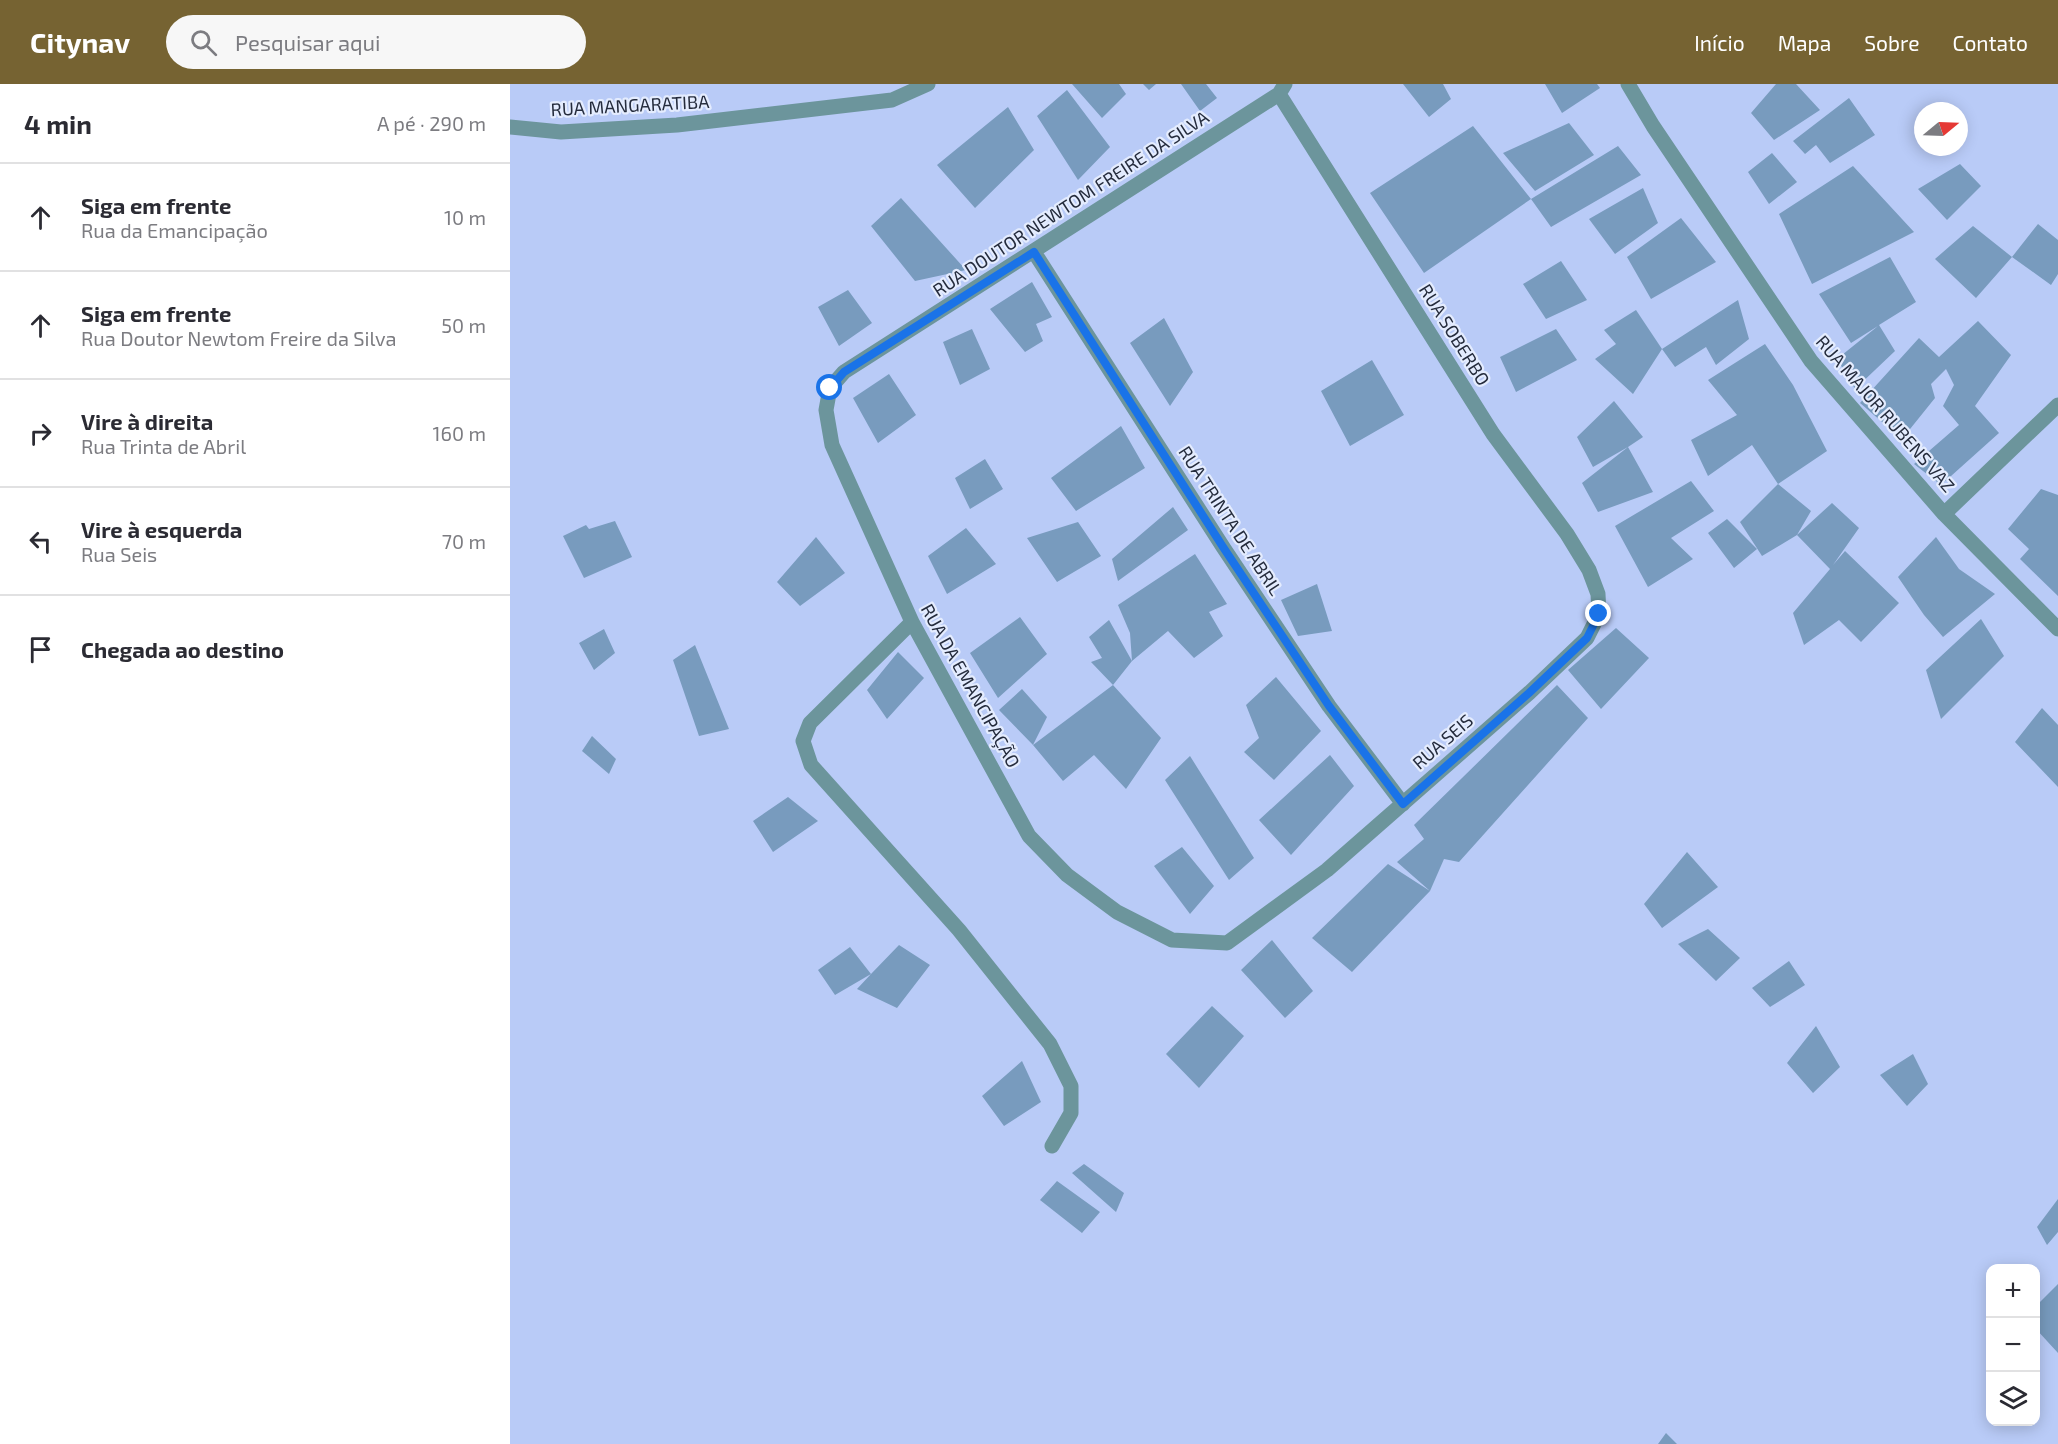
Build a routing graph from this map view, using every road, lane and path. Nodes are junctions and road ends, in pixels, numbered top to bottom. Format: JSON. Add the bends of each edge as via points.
{"nodes":[{"id":1,"x":927,"y":84,"type":"edge"},
{"id":2,"x":1628,"y":84,"type":"edge"},
{"id":3,"x":1282,"y":89,"type":"edge"},
{"id":4,"x":510,"y":127,"type":"edge"},
{"id":5,"x":1034,"y":252,"type":"junction"},
{"id":6,"x":874,"y":353,"type":"joint"},
{"id":7,"x":2058,"y":405,"type":"edge"},
{"id":8,"x":1944,"y":514,"type":"junction"},
{"id":9,"x":1598,"y":594,"type":"joint"},
{"id":10,"x":912,"y":622,"type":"junction"},
{"id":11,"x":2058,"y":629,"type":"edge"},
{"id":12,"x":1403,"y":804,"type":"junction"},
{"id":13,"x":1227,"y":943,"type":"joint"},
{"id":14,"x":1052,"y":1146,"type":"dead end"}],
"edges":[{"from":1,"to":4,"type":"street","name":"RUA MANGARATIBA","via":[[892,100],[677,125],[561,132]]},
{"from":2,"to":8,"type":"street","name":"RUA MAJOR RUBENS VAZ","via":[[1810,361]]},
{"from":3,"to":5,"type":"street","name":"RUA DOUTOR NEWTOM FREIRE DA SILVA"},
{"from":3,"to":9,"type":"street","name":"RUA SOBERBO","via":[[1493,434],[1567,534],[1589,570]]},
{"from":5,"to":6,"type":"street","name":"RUA DOUTOR NEWTOM FREIRE DA SILVA"},
{"from":5,"to":12,"type":"street","name":"RUA TRINTA DE ABRIL","via":[[1329,706]]},
{"from":6,"to":10,"type":"street","name":"RUA DA EMANCIPAÇÃO","via":[[844,372],[830,388],[826,410],[832,445]]},
{"from":7,"to":8,"type":"street"},
{"from":8,"to":11,"type":"street","name":"RUA MAJOR RUBENS VAZ"},
{"from":9,"to":12,"type":"street","name":"RUA SEIS","via":[[1599,614],[1587,638]]},
{"from":10,"to":13,"type":"street","name":"RUA DA EMANCIPAÇÃO","via":[[1029,836],[1067,875],[1117,912],[1172,940]]},
{"from":10,"to":14,"type":"street","via":[[810,723],[803,741],[811,765],[959,930],[1050,1044],[1071,1086],[1071,1113]]},
{"from":12,"to":13,"type":"street","name":"RUA SEIS","via":[[1327,870]]}]}
